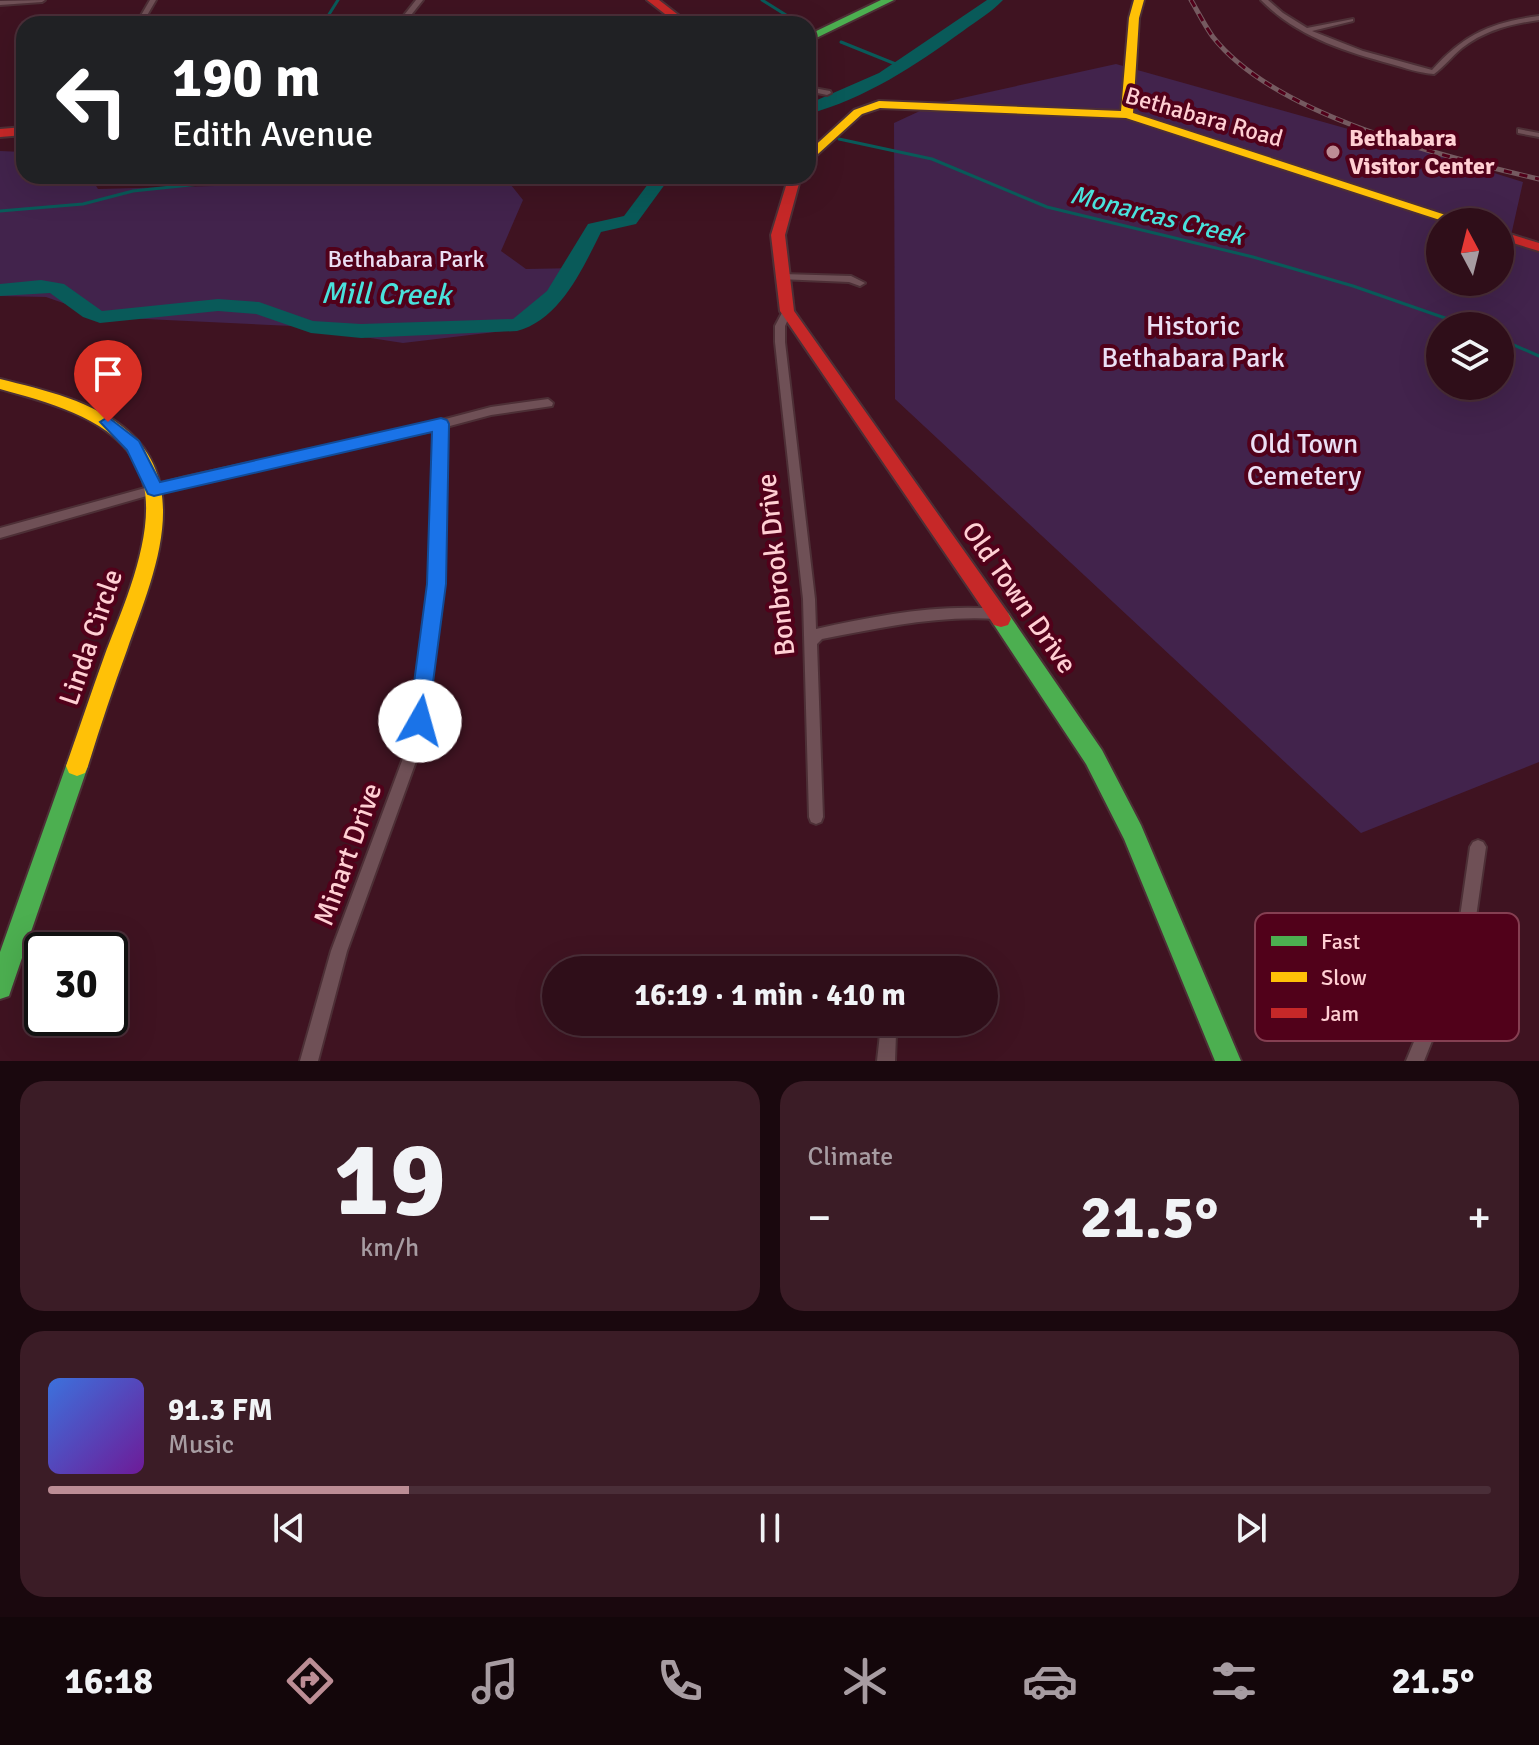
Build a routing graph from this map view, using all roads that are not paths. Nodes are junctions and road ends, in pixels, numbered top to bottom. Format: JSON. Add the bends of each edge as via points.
{"nodes":[{"id":1,"x":42,"y":0,"type":"edge"},
{"id":2,"x":420,"y":0,"type":"edge"},
{"id":3,"x":652,"y":0,"type":"edge"},
{"id":4,"x":867,"y":0,"type":"edge"},
{"id":5,"x":889,"y":0,"type":"edge"},
{"id":6,"x":1139,"y":0,"type":"edge"},
{"id":7,"x":1264,"y":0,"type":"edge"},
{"id":8,"x":1,"y":2,"type":"edge"},
{"id":9,"x":407,"y":16,"type":"edge"},
{"id":10,"x":674,"y":16,"type":"edge"},
{"id":11,"x":1539,"y":18,"type":"edge"},
{"id":12,"x":1351,"y":20,"type":"dead end"},
{"id":13,"x":816,"y":24,"type":"edge"},
{"id":14,"x":1305,"y":31,"type":"junction"},
{"id":15,"x":816,"y":35,"type":"edge"},
{"id":16,"x":816,"y":91,"type":"edge"},
{"id":17,"x":827,"y":93,"type":"dead end"},
{"id":18,"x":1127,"y":115,"type":"junction"},
{"id":19,"x":1521,"y":131,"type":"dead end"},
{"id":20,"x":1539,"y":135,"type":"edge"},
{"id":21,"x":816,"y":151,"type":"edge"},
{"id":22,"x":792,"y":184,"type":"edge"},
{"id":23,"x":1426,"y":211,"type":"edge"},
{"id":24,"x":1514,"y":239,"type":"edge"},
{"id":25,"x":1539,"y":247,"type":"edge"},
{"id":26,"x":782,"y":277,"type":"junction"},
{"id":27,"x":860,"y":283,"type":"dead end"},
{"id":28,"x":787,"y":311,"type":"junction"},
{"id":29,"x":0,"y":384,"type":"edge"},
{"id":30,"x":548,"y":403,"type":"dead end"},
{"id":31,"x":441,"y":424,"type":"junction"},
{"id":32,"x":154,"y":490,"type":"junction"},
{"id":33,"x":0,"y":533,"type":"edge"},
{"id":34,"x":997,"y":614,"type":"junction"},
{"id":35,"x":811,"y":641,"type":"junction"},
{"id":36,"x":816,"y":817,"type":"dead end"},
{"id":37,"x":1478,"y":847,"type":"dead end"},
{"id":38,"x":1469,"y":913,"type":"edge"},
{"id":39,"x":0,"y":987,"type":"edge"},
{"id":40,"x":888,"y":1036,"type":"edge"},
{"id":41,"x":1423,"y":1041,"type":"edge"},
{"id":42,"x":309,"y":1061,"type":"edge"},
{"id":43,"x":886,"y":1061,"type":"edge"},
{"id":44,"x":1228,"y":1061,"type":"edge"},
{"id":45,"x":1415,"y":1061,"type":"edge"}],
"edges":[{"from":1,"to":8,"type":"street"},
{"from":2,"to":9,"type":"street"},
{"from":3,"to":10,"type":"street"},
{"from":4,"to":13,"type":"street"},
{"from":5,"to":15,"type":"street"},
{"from":6,"to":18,"type":"street"},
{"from":7,"to":14,"type":"street"},
{"from":11,"to":14,"type":"street","via":[[1495,26],[1465,40],[1434,72]]},
{"from":12,"to":14,"type":"street"},
{"from":16,"to":17,"type":"street"},
{"from":18,"to":21,"type":"street","name":"Bethabara Road","via":[[879,104],[858,112]]},
{"from":18,"to":23,"type":"street","name":"Bethabara Road"},
{"from":19,"to":20,"type":"street"},
{"from":22,"to":26,"type":"street","name":"Old Town Drive","via":[[778,235]]},
{"from":24,"to":25,"type":"street"},
{"from":26,"to":27,"type":"street"},
{"from":26,"to":28,"type":"street","name":"Old Town Drive"},
{"from":28,"to":34,"type":"street","name":"Old Town Drive"},
{"from":28,"to":35,"type":"street","name":"Bonbrook Drive","via":[[780,342]]},
{"from":29,"to":32,"type":"street","name":"Linda Circle","via":[[108,422],[133,445]]},
{"from":30,"to":31,"type":"street"},
{"from":31,"to":32,"type":"street"},
{"from":31,"to":42,"type":"street","name":"Minart Drive","via":[[436,584],[420,721],[339,951]]},
{"from":32,"to":33,"type":"street"},
{"from":32,"to":39,"type":"street","name":"Linda Circle","via":[[151,539],[139,585]]},
{"from":34,"to":35,"type":"street","via":[[906,619],[818,634]]},
{"from":34,"to":44,"type":"street","name":"Old Town Drive","via":[[1107,782]]},
{"from":35,"to":36,"type":"street","name":"Bonbrook Drive"},
{"from":37,"to":38,"type":"street"},
{"from":40,"to":43,"type":"street"},
{"from":41,"to":45,"type":"street"}]}
